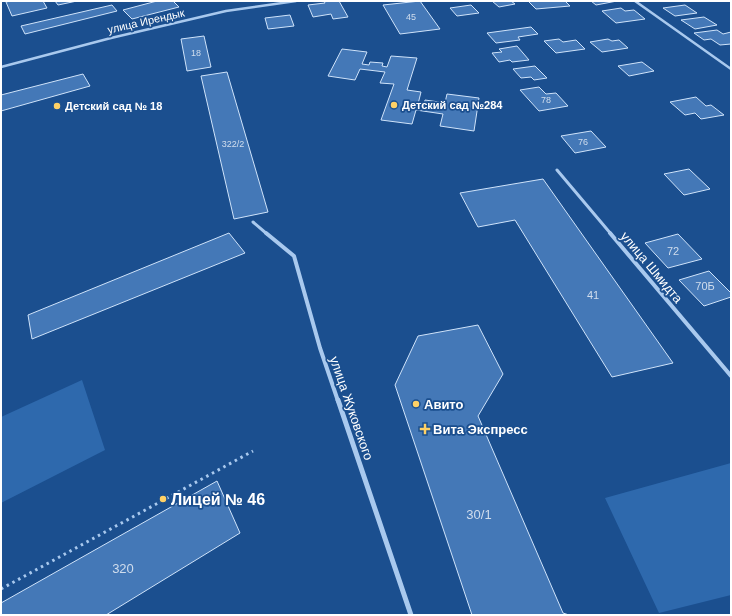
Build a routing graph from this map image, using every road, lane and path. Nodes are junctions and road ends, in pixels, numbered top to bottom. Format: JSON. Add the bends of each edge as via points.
{"nodes":[{"id":1,"x":296,"y":1,"type":"edge"},
{"id":2,"x":635,"y":1,"type":"edge"},
{"id":3,"x":1,"y":68,"type":"edge"},
{"id":4,"x":731,"y":69,"type":"edge"},
{"id":5,"x":557,"y":170,"type":"dead end"},
{"id":6,"x":253,"y":222,"type":"dead end"},
{"id":7,"x":731,"y":376,"type":"edge"},
{"id":8,"x":253,"y":451,"type":"dead end"},
{"id":9,"x":1,"y":589,"type":"edge"},
{"id":10,"x":412,"y":615,"type":"edge"}],
"edges":[{"from":1,"to":3,"type":"street","name":"улица Ирендык","via":[[226,11],[111,38]]},
{"from":2,"to":4,"type":"street"},
{"from":5,"to":7,"type":"street","name":"улица Шмидта"},
{"from":6,"to":10,"type":"street","name":"улица Жуковского","via":[[294,256],[320,348]]},
{"from":8,"to":9,"type":"path"}]}
